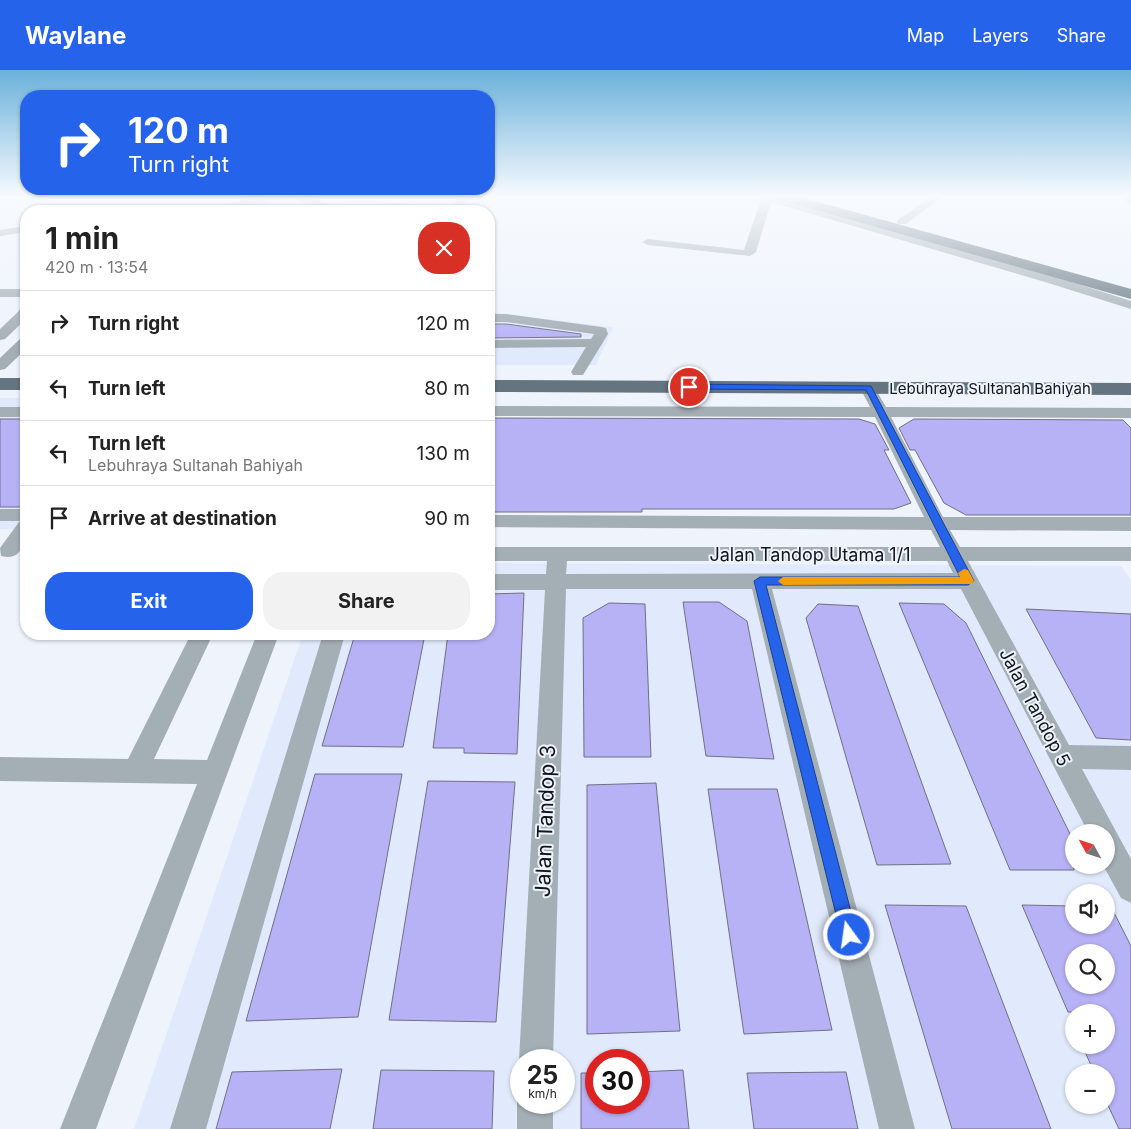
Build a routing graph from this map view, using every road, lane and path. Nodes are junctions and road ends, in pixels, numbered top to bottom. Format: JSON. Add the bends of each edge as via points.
{"nodes":[{"id":1,"x":676,"y":245,"type":"edge"},
{"id":2,"x":752,"y":245,"type":"edge"},
{"id":3,"x":937,"y":245,"type":"edge"},
{"id":4,"x":952,"y":245,"type":"edge"},
{"id":5,"x":989,"y":245,"type":"edge"},
{"id":6,"x":1131,"y":284,"type":"edge"},
{"id":7,"x":0,"y":293,"type":"edge"},
{"id":8,"x":20,"y":293,"type":"edge"},
{"id":9,"x":1131,"y":294,"type":"edge"},
{"id":10,"x":1131,"y":304,"type":"edge"},
{"id":11,"x":20,"y":314,"type":"edge"},
{"id":12,"x":0,"y":317,"type":"edge"},
{"id":13,"x":20,"y":318,"type":"edge"},
{"id":14,"x":495,"y":319,"type":"edge"},
{"id":15,"x":0,"y":336,"type":"edge"},
{"id":16,"x":596,"y":343,"type":"junction"},
{"id":17,"x":20,"y":344,"type":"edge"},
{"id":18,"x":495,"y":344,"type":"edge"},
{"id":19,"x":0,"y":347,"type":"edge"},
{"id":20,"x":20,"y":348,"type":"edge"},
{"id":21,"x":0,"y":367,"type":"edge"},
{"id":22,"x":20,"y":368,"type":"edge"},
{"id":23,"x":495,"y":371,"type":"edge"},
{"id":24,"x":578,"y":372,"type":"junction"},
{"id":25,"x":1131,"y":373,"type":"edge"},
{"id":26,"x":0,"y":384,"type":"edge"},
{"id":27,"x":20,"y":384,"type":"edge"},
{"id":28,"x":495,"y":386,"type":"edge"},
{"id":29,"x":868,"y":388,"type":"junction"},
{"id":30,"x":1131,"y":389,"type":"edge"},
{"id":31,"x":495,"y":411,"type":"edge"},
{"id":32,"x":0,"y":412,"type":"edge"},
{"id":33,"x":20,"y":412,"type":"edge"},
{"id":34,"x":880,"y":412,"type":"junction"},
{"id":35,"x":1131,"y":413,"type":"edge"},
{"id":36,"x":20,"y":514,"type":"edge"},
{"id":37,"x":0,"y":515,"type":"edge"},
{"id":38,"x":495,"y":521,"type":"edge"},
{"id":39,"x":937,"y":523,"type":"junction"},
{"id":40,"x":1131,"y":524,"type":"edge"},
{"id":41,"x":20,"y":538,"type":"edge"},
{"id":42,"x":12,"y":552,"type":"edge"},
{"id":43,"x":953,"y":553,"type":"junction"},
{"id":44,"x":495,"y":554,"type":"edge"},
{"id":45,"x":556,"y":554,"type":"junction"},
{"id":46,"x":1131,"y":554,"type":"edge"},
{"id":47,"x":760,"y":581,"type":"junction"},
{"id":48,"x":968,"y":581,"type":"junction"},
{"id":49,"x":495,"y":582,"type":"edge"},
{"id":50,"x":555,"y":582,"type":"junction"},
{"id":51,"x":199,"y":640,"type":"edge"},
{"id":52,"x":266,"y":640,"type":"edge"},
{"id":53,"x":332,"y":640,"type":"edge"},
{"id":54,"x":1062,"y":758,"type":"junction"},
{"id":55,"x":1128,"y":763,"type":"edge"},
{"id":56,"x":0,"y":769,"type":"edge"},
{"id":57,"x":135,"y":771,"type":"junction"},
{"id":58,"x":214,"y":772,"type":"junction"},
{"id":59,"x":1098,"y":824,"type":"edge"},
{"id":60,"x":1115,"y":858,"type":"edge"},
{"id":61,"x":1131,"y":888,"type":"edge"},
{"id":62,"x":536,"y":1049,"type":"edge"},
{"id":63,"x":535,"y":1114,"type":"edge"},
{"id":64,"x":78,"y":1129,"type":"edge"},
{"id":65,"x":188,"y":1129,"type":"edge"},
{"id":66,"x":535,"y":1129,"type":"edge"},
{"id":67,"x":897,"y":1129,"type":"edge"}],
"edges":[{"from":1,"to":2,"type":"street","via":[[746,254]]},
{"from":3,"to":10,"type":"street"},
{"from":4,"to":9,"type":"main road"},
{"from":5,"to":6,"type":"main road"},
{"from":7,"to":8,"type":"street"},
{"from":11,"to":12,"type":"street"},
{"from":13,"to":15,"type":"street"},
{"from":14,"to":16,"type":"street","via":[[595,328],[602,332]]},
{"from":16,"to":18,"type":"street"},
{"from":16,"to":24,"type":"street"},
{"from":17,"to":19,"type":"street"},
{"from":20,"to":21,"type":"street"},
{"from":21,"to":22,"type":"main road"},
{"from":23,"to":24,"type":"main road","name":"Lebuhraya Sultanah Bahiyah"},
{"from":24,"to":25,"type":"main road","name":"Lebuhraya Sultanah Bahiyah"},
{"from":26,"to":27,"type":"main road"},
{"from":28,"to":29,"type":"main road","name":"Lebuhraya Sultanah Bahiyah"},
{"from":29,"to":30,"type":"main road","name":"Lebuhraya Sultanah Bahiyah"},
{"from":29,"to":34,"type":"street","name":"Jalan Tandop 5"},
{"from":31,"to":34,"type":"street"},
{"from":32,"to":33,"type":"street"},
{"from":34,"to":35,"type":"street"},
{"from":34,"to":39,"type":"street","name":"Jalan Tandop 5"},
{"from":36,"to":37,"type":"street"},
{"from":38,"to":39,"type":"street"},
{"from":39,"to":40,"type":"street"},
{"from":39,"to":43,"type":"street","name":"Jalan Tandop 5"},
{"from":41,"to":42,"type":"street"},
{"from":43,"to":45,"type":"street","name":"Jalan Tandop Utama 1/1"},
{"from":43,"to":46,"type":"street","name":"Jalan Tandop Utama 1/1"},
{"from":43,"to":48,"type":"street","name":"Jalan Tandop 5"},
{"from":44,"to":45,"type":"street","name":"Jalan Tandop Utama 1/1"},
{"from":45,"to":50,"type":"street","name":"Jalan Tandop 3"},
{"from":47,"to":48,"type":"street"},
{"from":47,"to":50,"type":"street"},
{"from":47,"to":67,"type":"street"},
{"from":48,"to":54,"type":"street","name":"Jalan Tandop 5"},
{"from":49,"to":50,"type":"street"},
{"from":50,"to":62,"type":"street","name":"Jalan Tandop 3"},
{"from":51,"to":57,"type":"street"},
{"from":52,"to":58,"type":"street"},
{"from":53,"to":65,"type":"street"},
{"from":54,"to":55,"type":"street"},
{"from":54,"to":59,"type":"street","name":"Jalan Tandop 5"},
{"from":56,"to":57,"type":"street"},
{"from":57,"to":58,"type":"street"},
{"from":58,"to":64,"type":"street"},
{"from":60,"to":61,"type":"street"},
{"from":63,"to":66,"type":"street"}]}
